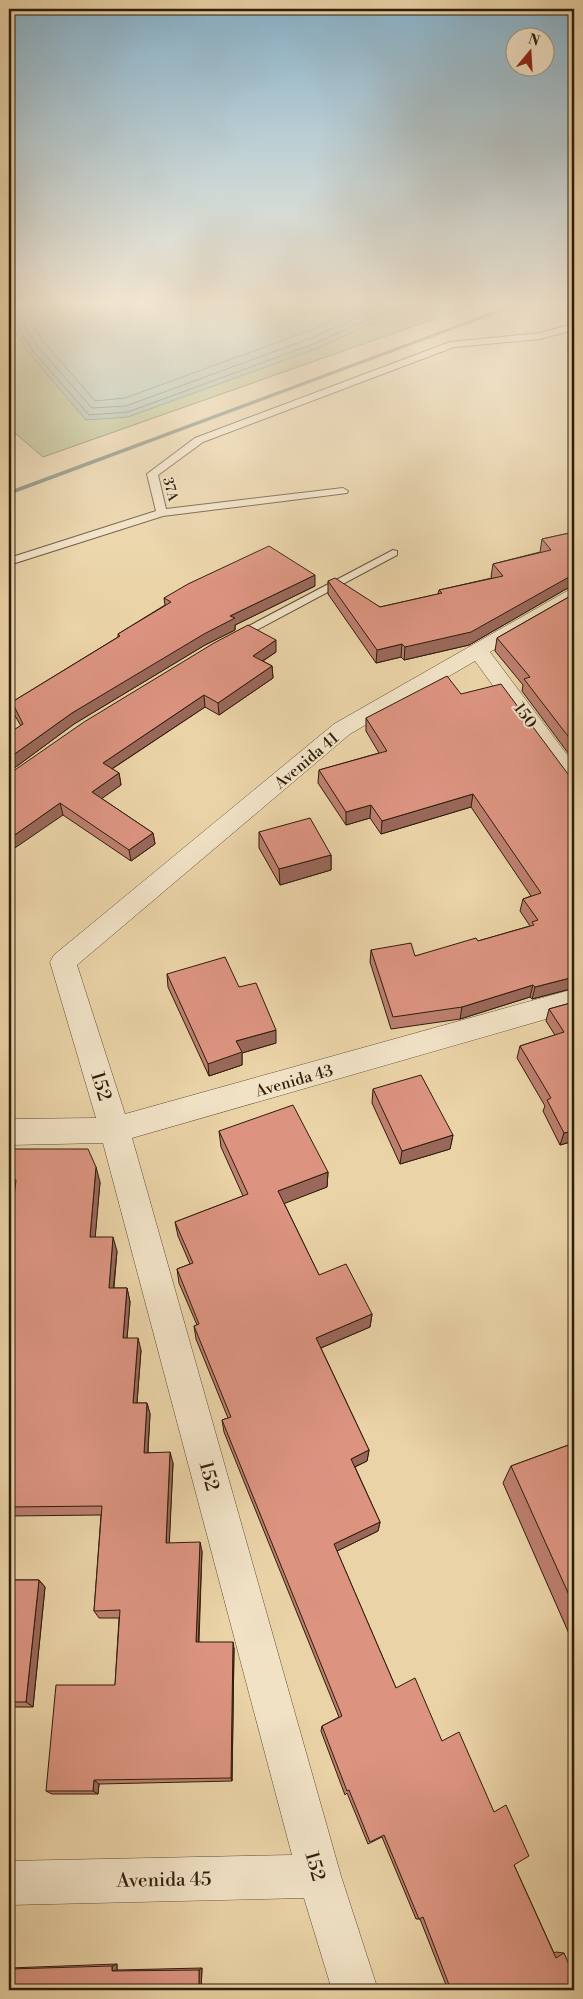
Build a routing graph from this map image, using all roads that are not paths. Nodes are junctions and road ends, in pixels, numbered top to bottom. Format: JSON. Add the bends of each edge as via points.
{"nodes":[{"id":1,"x":317,"y":395,"type":"edge"},
{"id":2,"x":343,"y":491,"type":"dead end"},
{"id":3,"x":162,"y":513,"type":"junction"},
{"id":4,"x":393,"y":553,"type":"dead end"},
{"id":5,"x":9,"y":562,"type":"edge"},
{"id":6,"x":574,"y":595,"type":"edge"},
{"id":7,"x":219,"y":645,"type":"edge"},
{"id":8,"x":478,"y":650,"type":"junction"},
{"id":9,"x":574,"y":780,"type":"edge"},
{"id":10,"x":63,"y":962,"type":"joint"},
{"id":11,"x":574,"y":1000,"type":"edge"},
{"id":12,"x":115,"y":1130,"type":"junction"},
{"id":13,"x":9,"y":1132,"type":"edge"},
{"id":14,"x":319,"y":1876,"type":"junction"},
{"id":15,"x":9,"y":1883,"type":"edge"},
{"id":16,"x":355,"y":1990,"type":"edge"}],
"edges":[{"from":1,"to":3,"type":"lane","name":"37A","via":[[198,440],[152,474]]},
{"from":2,"to":3,"type":"lane","name":"37A"},
{"from":3,"to":5,"type":"lane","name":"37A"},
{"from":4,"to":7,"type":"lane"},
{"from":6,"to":8,"type":"street","name":"Avenida 41"},
{"from":8,"to":9,"type":"street","name":"150"},
{"from":8,"to":10,"type":"street","name":"Avenida 41","via":[[342,730]]},
{"from":10,"to":12,"type":"street","name":"152"},
{"from":11,"to":12,"type":"street","name":"Avenida 43"},
{"from":12,"to":13,"type":"street","name":"Avenida 43"},
{"from":12,"to":14,"type":"street","name":"152"},
{"from":14,"to":15,"type":"street","name":"Avenida 45"},
{"from":14,"to":16,"type":"street","name":"152"}]}
